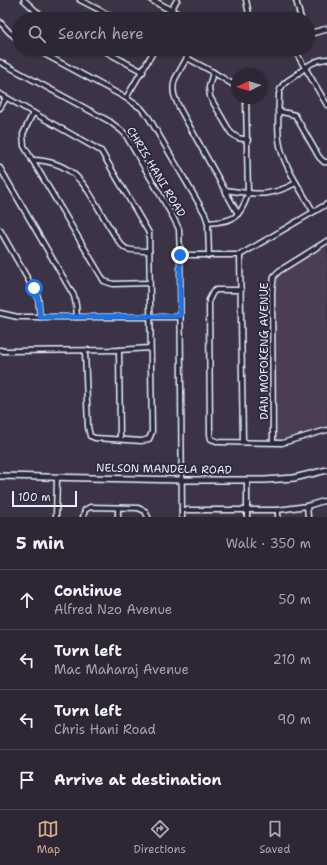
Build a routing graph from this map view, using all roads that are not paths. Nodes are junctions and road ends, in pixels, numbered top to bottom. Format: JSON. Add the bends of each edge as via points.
{"nodes":[{"id":1,"x":24,"y":0,"type":"edge"},
{"id":2,"x":80,"y":0,"type":"edge"},
{"id":3,"x":152,"y":0,"type":"edge"},
{"id":4,"x":177,"y":0,"type":"edge"},
{"id":5,"x":246,"y":0,"type":"edge"},
{"id":6,"x":296,"y":0,"type":"edge"},
{"id":7,"x":37,"y":12,"type":"edge"},
{"id":8,"x":103,"y":12,"type":"edge"},
{"id":9,"x":173,"y":12,"type":"joint"},
{"id":10,"x":249,"y":12,"type":"edge"},
{"id":11,"x":299,"y":12,"type":"edge"},
{"id":12,"x":0,"y":22,"type":"edge"},
{"id":13,"x":327,"y":29,"type":"edge"},
{"id":14,"x":315,"y":32,"type":"edge"},
{"id":15,"x":12,"y":34,"type":"edge"},
{"id":16,"x":48,"y":56,"type":"edge"},
{"id":17,"x":114,"y":56,"type":"edge"},
{"id":18,"x":151,"y":56,"type":"edge"},
{"id":19,"x":298,"y":56,"type":"edge"},
{"id":20,"x":186,"y":58,"type":"joint"},
{"id":21,"x":327,"y":59,"type":"edge"},
{"id":22,"x":0,"y":62,"type":"edge"},
{"id":23,"x":305,"y":67,"type":"junction"},
{"id":24,"x":143,"y":72,"type":"junction"},
{"id":25,"x":213,"y":72,"type":"junction"},
{"id":26,"x":231,"y":83,"type":"edge"},
{"id":27,"x":0,"y":94,"type":"edge"},
{"id":28,"x":6,"y":98,"type":"junction"},
{"id":29,"x":126,"y":98,"type":"junction"},
{"id":30,"x":246,"y":104,"type":"edge"},
{"id":31,"x":327,"y":105,"type":"edge"},
{"id":32,"x":0,"y":108,"type":"edge"},
{"id":33,"x":278,"y":111,"type":"junction"},
{"id":34,"x":33,"y":113,"type":"junction"},
{"id":35,"x":248,"y":140,"type":"junction"},
{"id":36,"x":32,"y":160,"type":"junction"},
{"id":37,"x":327,"y":162,"type":"edge"},
{"id":38,"x":0,"y":168,"type":"edge"},
{"id":39,"x":296,"y":182,"type":"junction"},
{"id":40,"x":225,"y":190,"type":"junction"},
{"id":41,"x":248,"y":194,"type":"junction"},
{"id":42,"x":327,"y":204,"type":"edge"},
{"id":43,"x":313,"y":211,"type":"junction"},
{"id":44,"x":238,"y":214,"type":"junction"},
{"id":45,"x":208,"y":223,"type":"junction"},
{"id":46,"x":0,"y":230,"type":"edge"},
{"id":47,"x":327,"y":241,"type":"edge"},
{"id":48,"x":149,"y":251,"type":"junction"},
{"id":49,"x":180,"y":255,"type":"junction"},
{"id":50,"x":240,"y":255,"type":"junction"},
{"id":51,"x":209,"y":256,"type":"junction"},
{"id":52,"x":149,"y":283,"type":"junction"},
{"id":53,"x":241,"y":290,"type":"junction"},
{"id":54,"x":0,"y":313,"type":"edge"},
{"id":55,"x":180,"y":316,"type":"junction"},
{"id":56,"x":40,"y":317,"type":"junction"},
{"id":57,"x":77,"y":317,"type":"junction"},
{"id":58,"x":151,"y":317,"type":"junction"},
{"id":59,"x":150,"y":348,"type":"junction"},
{"id":60,"x":0,"y":350,"type":"edge"},
{"id":61,"x":119,"y":350,"type":"junction"},
{"id":62,"x":85,"y":351,"type":"junction"},
{"id":63,"x":327,"y":430,"type":"edge"},
{"id":64,"x":120,"y":439,"type":"junction"},
{"id":65,"x":243,"y":442,"type":"junction"},
{"id":66,"x":273,"y":442,"type":"junction"},
{"id":67,"x":327,"y":470,"type":"edge"},
{"id":68,"x":0,"y":476,"type":"edge"},
{"id":69,"x":57,"y":478,"type":"junction"},
{"id":70,"x":182,"y":480,"type":"junction"},
{"id":71,"x":247,"y":481,"type":"junction"},
{"id":72,"x":327,"y":500,"type":"edge"},
{"id":73,"x":307,"y":506,"type":"junction"},
{"id":74,"x":118,"y":508,"type":"junction"},
{"id":75,"x":182,"y":510,"type":"junction"},
{"id":76,"x":214,"y":510,"type":"junction"},
{"id":77,"x":247,"y":510,"type":"junction"},
{"id":78,"x":278,"y":510,"type":"junction"},
{"id":79,"x":56,"y":517,"type":"edge"},
{"id":80,"x":83,"y":517,"type":"edge"},
{"id":81,"x":118,"y":517,"type":"edge"},
{"id":82,"x":148,"y":517,"type":"edge"},
{"id":83,"x":182,"y":517,"type":"edge"},
{"id":84,"x":214,"y":517,"type":"edge"},
{"id":85,"x":247,"y":517,"type":"edge"},
{"id":86,"x":278,"y":517,"type":"edge"},
{"id":87,"x":308,"y":517,"type":"edge"}],
"edges":[{"from":1,"to":7,"type":"street"},
{"from":2,"to":8,"type":"street"},
{"from":3,"to":9,"type":"street"},
{"from":4,"to":9,"type":"street"},
{"from":5,"to":10,"type":"street"},
{"from":6,"to":11,"type":"street"},
{"from":12,"to":15,"type":"street"},
{"from":13,"to":14,"type":"street"},
{"from":16,"to":29,"type":"street"},
{"from":17,"to":24,"type":"street"},
{"from":18,"to":24,"type":"street"},
{"from":19,"to":23,"type":"street"},
{"from":20,"to":25,"type":"street"},
{"from":20,"to":40,"type":"street","via":[[173,84],[174,94]]},
{"from":21,"to":23,"type":"street"},
{"from":22,"to":49,"type":"street","name":"CHRIS HANI ROAD","via":[[122,130],[179,229]]},
{"from":23,"to":31,"type":"street"},
{"from":23,"to":33,"type":"street","via":[[280,88]]},
{"from":24,"to":29,"type":"street"},
{"from":25,"to":26,"type":"street"},
{"from":25,"to":35,"type":"street","via":[[209,86],[210,97],[231,133]]},
{"from":27,"to":28,"type":"street"},
{"from":28,"to":32,"type":"street"},
{"from":28,"to":34,"type":"street"},
{"from":29,"to":45,"type":"street","via":[[141,108],[149,118],[203,209]]},
{"from":30,"to":35,"type":"street"},
{"from":33,"to":37,"type":"street","via":[[295,115],[319,157]]},
{"from":33,"to":39,"type":"street","via":[[280,148]]},
{"from":34,"to":36,"type":"street","via":[[23,134],[24,146]]},
{"from":34,"to":48,"type":"street","via":[[101,151],[149,233]]},
{"from":35,"to":41,"type":"street"},
{"from":36,"to":48,"type":"street","via":[[46,160],[76,176],[123,246],[128,249]]},
{"from":36,"to":52,"type":"street","via":[[104,281],[113,284]]},
{"from":38,"to":57,"type":"street","via":[[74,296]]},
{"from":39,"to":41,"type":"street","via":[[277,192]]},
{"from":39,"to":43,"type":"street"},
{"from":40,"to":41,"type":"street"},
{"from":40,"to":44,"type":"street"},
{"from":41,"to":44,"type":"street","via":[[244,207]]},
{"from":42,"to":43,"type":"street"},
{"from":43,"to":50,"type":"street"},
{"from":44,"to":45,"type":"street","via":[[227,221]]},
{"from":45,"to":51,"type":"street"},
{"from":46,"to":56,"type":"street","via":[[36,293]]},
{"from":47,"to":66,"type":"street","name":"DAN MOFOKENG AVENUE","via":[[274,276]]},
{"from":48,"to":52,"type":"street"},
{"from":49,"to":51,"type":"street"},
{"from":49,"to":55,"type":"street","name":"CHRIS HANI ROAD"},
{"from":50,"to":51,"type":"street"},
{"from":50,"to":53,"type":"street"},
{"from":52,"to":58,"type":"street"},
{"from":53,"to":65,"type":"street"},
{"from":53,"to":65,"type":"street","via":[[216,290],[209,300],[210,434],[211,439],[215,441]]},
{"from":54,"to":56,"type":"street","via":[[18,317]]},
{"from":55,"to":58,"type":"street"},
{"from":55,"to":70,"type":"street","name":"CHRIS HANI ROAD"},
{"from":56,"to":57,"type":"street"},
{"from":57,"to":58,"type":"street"},
{"from":58,"to":59,"type":"street"},
{"from":59,"to":61,"type":"street"},
{"from":59,"to":64,"type":"street","via":[[152,432],[146,441]]},
{"from":60,"to":62,"type":"street"},
{"from":61,"to":62,"type":"street"},
{"from":61,"to":64,"type":"street"},
{"from":62,"to":64,"type":"street","via":[[90,436]]},
{"from":63,"to":66,"type":"street","via":[[285,442]]},
{"from":65,"to":66,"type":"street"},
{"from":67,"to":71,"type":"street","name":"NELSON MANDELA ROAD","via":[[294,478]]},
{"from":68,"to":69,"type":"street","name":"NELSON MANDELA ROAD"},
{"from":69,"to":70,"type":"street","name":"NELSON MANDELA ROAD"},
{"from":69,"to":79,"type":"street"},
{"from":70,"to":71,"type":"street","name":"NELSON MANDELA ROAD"},
{"from":70,"to":75,"type":"street","name":"CHRIS HANI ROAD"},
{"from":71,"to":77,"type":"street"},
{"from":72,"to":73,"type":"street"},
{"from":73,"to":78,"type":"street"},
{"from":73,"to":87,"type":"street"},
{"from":74,"to":80,"type":"street","via":[[90,507],[85,510]]},
{"from":74,"to":81,"type":"street"},
{"from":74,"to":82,"type":"street","via":[[142,509]]},
{"from":75,"to":76,"type":"street"},
{"from":75,"to":83,"type":"street","name":"CHRIS HANI ROAD"},
{"from":76,"to":77,"type":"street"},
{"from":76,"to":84,"type":"street"},
{"from":77,"to":78,"type":"street"},
{"from":77,"to":85,"type":"street"},
{"from":78,"to":86,"type":"street"}]}
